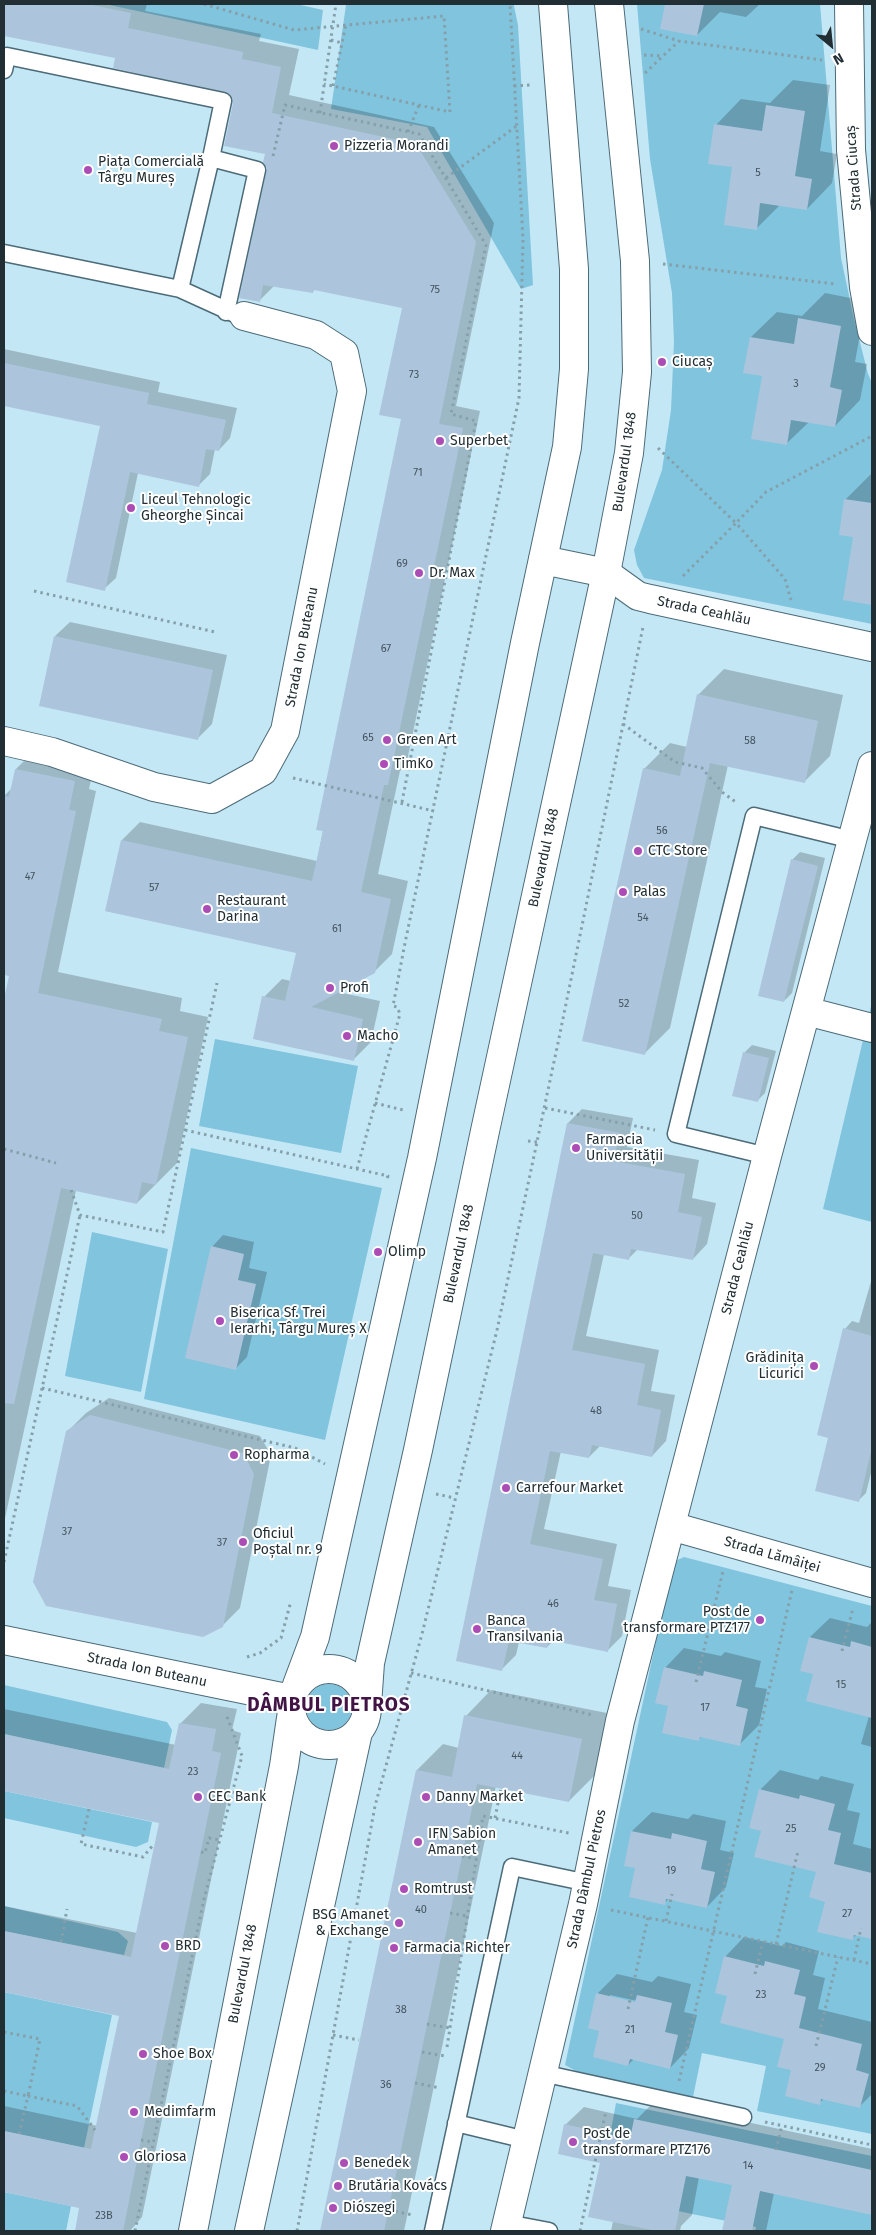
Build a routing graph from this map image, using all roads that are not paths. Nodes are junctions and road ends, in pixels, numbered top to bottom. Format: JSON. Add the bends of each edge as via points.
{"nodes":[{"id":1,"x":553,"y":4,"type":"edge"},
{"id":2,"x":610,"y":4,"type":"edge"},
{"id":3,"x":849,"y":4,"type":"edge"},
{"id":4,"x":4,"y":70,"type":"edge"},
{"id":5,"x":211,"y":158,"type":"junction"},
{"id":6,"x":4,"y":253,"type":"edge"},
{"id":7,"x":180,"y":289,"type":"junction"},
{"id":8,"x":235,"y":314,"type":"junction"},
{"id":9,"x":872,"y":331,"type":"edge"},
{"id":10,"x":543,"y":560,"type":"junction"},
{"id":11,"x":606,"y":573,"type":"junction"},
{"id":12,"x":872,"y":647,"type":"edge"},
{"id":13,"x":4,"y":741,"type":"edge"},
{"id":14,"x":872,"y":766,"type":"edge"},
{"id":15,"x":852,"y":840,"type":"junction"},
{"id":16,"x":806,"y":1011,"type":"junction"},
{"id":17,"x":872,"y":1028,"type":"edge"},
{"id":18,"x":767,"y":1156,"type":"junction"},
{"id":19,"x":671,"y":1526,"type":"junction"},
{"id":20,"x":864,"y":1591,"type":"edge"},
{"id":21,"x":4,"y":1640,"type":"edge"},
{"id":22,"x":293,"y":1701,"type":"junction"},
{"id":23,"x":367,"y":1705,"type":"junction"},
{"id":24,"x":358,"y":1732,"type":"junction"},
{"id":25,"x":585,"y":1894,"type":"junction"},
{"id":26,"x":542,"y":2074,"type":"junction"},
{"id":27,"x":743,"y":2117,"type":"road end"},
{"id":28,"x":456,"y":2123,"type":"junction"},
{"id":29,"x":526,"y":2140,"type":"junction"},
{"id":30,"x":506,"y":2227,"type":"edge"},
{"id":31,"x":193,"y":2231,"type":"edge"},
{"id":32,"x":249,"y":2231,"type":"edge"},
{"id":33,"x":432,"y":2231,"type":"edge"},
{"id":34,"x":550,"y":2231,"type":"edge"}],
"edges":[{"from":1,"to":10,"type":"street","name":"Bulevardul 1848","via":[[574,269],[574,370],[567,447]]},
{"from":2,"to":11,"type":"street","name":"Bulevardul 1848","via":[[635,261],[636,372],[629,454]]},
{"from":3,"to":9,"type":"street","name":"Strada Ciucaș","via":[[850,150],[864,287]]},
{"from":4,"to":5,"type":"lane","via":[[7,56],[223,101]]},
{"from":5,"to":7,"type":"lane"},
{"from":5,"to":8,"type":"lane","via":[[257,170]]},
{"from":6,"to":7,"type":"lane"},
{"from":7,"to":8,"type":"lane"},
{"from":8,"to":13,"type":"street","name":"Strada Ion Buteanu","via":[[316,335],[344,353],[352,391],[285,731],[263,771],[212,799],[154,787],[52,752]]},
{"from":10,"to":11,"type":"street","name":"Strada Ceahlău"},
{"from":10,"to":22,"type":"street","name":"Bulevardul 1848","via":[[422,1158],[316,1636]]},
{"from":11,"to":12,"type":"street","name":"Strada Ceahlău","via":[[638,596]]},
{"from":11,"to":23,"type":"street","name":"Bulevardul 1848","via":[[370,1663]]},
{"from":14,"to":15,"type":"street","name":"Strada Ceahlău"},
{"from":15,"to":16,"type":"street","name":"Strada Ceahlău"},
{"from":15,"to":18,"type":"lane","via":[[754,816],[676,1134]]},
{"from":16,"to":17,"type":"street"},
{"from":16,"to":18,"type":"street","name":"Strada Ceahlău"},
{"from":18,"to":19,"type":"street","name":"Strada Ceahlău"},
{"from":19,"to":20,"type":"street","name":"Strada Lămâiței"},
{"from":19,"to":25,"type":"street","name":"Strada Dâmbul Pietros","via":[[620,1721]]},
{"from":21,"to":22,"type":"street","name":"Strada Ion Buteanu"},
{"from":22,"to":23,"type":"street","via":[[307,1676],[319,1670],[333,1669],[356,1681],[364,1692]]},
{"from":22,"to":24,"type":"street","via":[[297,1730],[310,1741],[322,1746],[335,1745]]},
{"from":22,"to":31,"type":"street","name":"Bulevardul 1848","via":[[284,1766]]},
{"from":23,"to":24,"type":"street","via":[[365,1719]]},
{"from":24,"to":32,"type":"street"},
{"from":25,"to":26,"type":"street","name":"Strada Dâmbul Pietros"},
{"from":25,"to":28,"type":"lane","via":[[512,1867]]},
{"from":26,"to":27,"type":"lane"},
{"from":26,"to":29,"type":"street","name":"Strada Dâmbul Pietros"},
{"from":28,"to":29,"type":"lane"},
{"from":28,"to":33,"type":"lane"},
{"from":29,"to":30,"type":"street","name":"Strada Dâmbul Pietros"},
{"from":30,"to":34,"type":"lane"}]}
